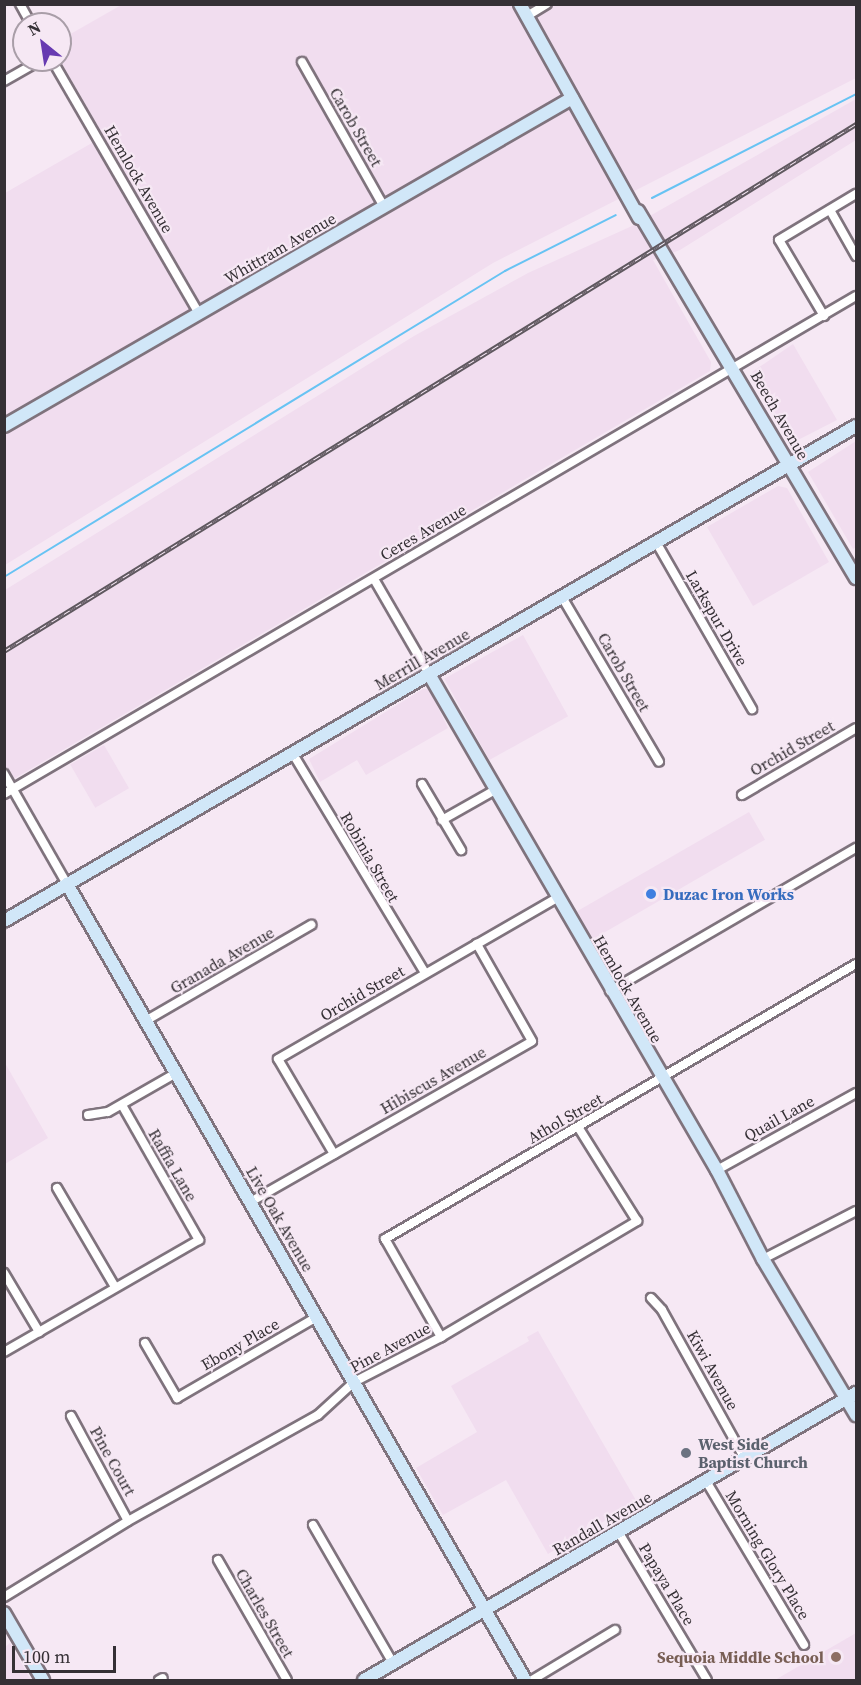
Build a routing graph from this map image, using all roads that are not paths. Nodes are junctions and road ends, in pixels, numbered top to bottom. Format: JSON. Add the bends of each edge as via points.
{"nodes":[{"id":1,"x":520,"y":4,"type":"edge"},
{"id":2,"x":547,"y":4,"type":"edge"},
{"id":3,"x":526,"y":16,"type":"junction"},
{"id":4,"x":302,"y":62,"type":"dead end"},
{"id":5,"x":20,"y":72,"type":"edge"},
{"id":6,"x":59,"y":72,"type":"edge"},
{"id":7,"x":4,"y":81,"type":"edge"},
{"id":8,"x":572,"y":98,"type":"junction"},
{"id":9,"x":856,"y":194,"type":"edge"},
{"id":10,"x":384,"y":207,"type":"junction"},
{"id":11,"x":830,"y":210,"type":"junction"},
{"id":12,"x":856,"y":256,"type":"edge"},
{"id":13,"x":856,"y":296,"type":"edge"},
{"id":14,"x":199,"y":315,"type":"junction"},
{"id":15,"x":824,"y":316,"type":"junction"},
{"id":16,"x":734,"y":369,"type":"junction"},
{"id":17,"x":4,"y":426,"type":"edge"},
{"id":18,"x":856,"y":426,"type":"edge"},
{"id":19,"x":789,"y":464,"type":"junction"},
{"id":20,"x":656,"y":542,"type":"junction"},
{"id":21,"x":856,"y":578,"type":"edge"},
{"id":22,"x":374,"y":579,"type":"junction"},
{"id":23,"x":562,"y":597,"type":"junction"},
{"id":24,"x":429,"y":674,"type":"junction"},
{"id":25,"x":752,"y":709,"type":"dead end"},
{"id":26,"x":856,"y":728,"type":"edge"},
{"id":27,"x":293,"y":754,"type":"junction"},
{"id":28,"x":659,"y":762,"type":"dead end"},
{"id":29,"x":4,"y":774,"type":"edge"},
{"id":30,"x":422,"y":784,"type":"dead end"},
{"id":31,"x":495,"y":790,"type":"junction"},
{"id":32,"x":9,"y":791,"type":"edge"},
{"id":33,"x":742,"y":795,"type":"dead end"},
{"id":34,"x":442,"y":820,"type":"junction"},
{"id":35,"x":856,"y":848,"type":"edge"},
{"id":36,"x":461,"y":850,"type":"dead end"},
{"id":37,"x":67,"y":884,"type":"junction"},
{"id":38,"x":557,"y":898,"type":"junction"},
{"id":39,"x":4,"y":921,"type":"edge"},
{"id":40,"x":311,"y":925,"type":"dead end"},
{"id":41,"x":477,"y":944,"type":"junction"},
{"id":42,"x":856,"y":964,"type":"edge"},
{"id":43,"x":425,"y":973,"type":"junction"},
{"id":44,"x":610,"y":990,"type":"junction"},
{"id":45,"x":147,"y":1020,"type":"junction"},
{"id":46,"x":176,"y":1073,"type":"junction"},
{"id":47,"x":662,"y":1080,"type":"junction"},
{"id":48,"x":856,"y":1093,"type":"edge"},
{"id":49,"x":122,"y":1105,"type":"junction"},
{"id":50,"x":88,"y":1115,"type":"dead end"},
{"id":51,"x":578,"y":1127,"type":"junction"},
{"id":52,"x":334,"y":1154,"type":"junction"},
{"id":53,"x":717,"y":1170,"type":"junction"},
{"id":54,"x":57,"y":1188,"type":"dead end"},
{"id":55,"x":252,"y":1201,"type":"junction"},
{"id":56,"x":856,"y":1211,"type":"edge"},
{"id":57,"x":763,"y":1259,"type":"junction"},
{"id":58,"x":4,"y":1273,"type":"edge"},
{"id":59,"x":115,"y":1287,"type":"junction"},
{"id":60,"x":651,"y":1298,"type":"dead end"},
{"id":61,"x":317,"y":1317,"type":"junction"},
{"id":62,"x":39,"y":1332,"type":"junction"},
{"id":63,"x":441,"y":1337,"type":"junction"},
{"id":64,"x":146,"y":1343,"type":"dead end"},
{"id":65,"x":4,"y":1352,"type":"edge"},
{"id":66,"x":354,"y":1382,"type":"junction"},
{"id":67,"x":852,"y":1396,"type":"edge"},
{"id":68,"x":856,"y":1415,"type":"edge"},
{"id":69,"x":70,"y":1416,"type":"dead end"},
{"id":70,"x":745,"y":1458,"type":"junction"},
{"id":71,"x":706,"y":1481,"type":"junction"},
{"id":72,"x":128,"y":1521,"type":"junction"},
{"id":73,"x":314,"y":1525,"type":"dead end"},
{"id":74,"x":619,"y":1533,"type":"junction"},
{"id":75,"x":218,"y":1560,"type":"dead end"},
{"id":76,"x":4,"y":1597,"type":"edge"},
{"id":77,"x":485,"y":1611,"type":"junction"},
{"id":78,"x":4,"y":1612,"type":"edge"},
{"id":79,"x":615,"y":1630,"type":"dead end"},
{"id":80,"x":804,"y":1645,"type":"dead end"},
{"id":81,"x":393,"y":1663,"type":"junction"},
{"id":82,"x":44,"y":1680,"type":"edge"},
{"id":83,"x":287,"y":1680,"type":"edge"},
{"id":84,"x":364,"y":1680,"type":"edge"},
{"id":85,"x":525,"y":1680,"type":"edge"},
{"id":86,"x":532,"y":1680,"type":"edge"},
{"id":87,"x":707,"y":1680,"type":"edge"}],
"edges":[{"from":1,"to":3,"type":"street","name":"Beech Avenue"},
{"from":2,"to":3,"type":"street"},
{"from":3,"to":8,"type":"street","name":"Beech Avenue"},
{"from":4,"to":10,"type":"street","name":"Carob Street"},
{"from":5,"to":7,"type":"street"},
{"from":6,"to":14,"type":"street","name":"Hemlock Avenue"},
{"from":8,"to":10,"type":"street","name":"Whittram Avenue"},
{"from":8,"to":16,"type":"street","name":"Beech Avenue"},
{"from":9,"to":11,"type":"street"},
{"from":10,"to":14,"type":"street","name":"Whittram Avenue"},
{"from":11,"to":12,"type":"street"},
{"from":11,"to":15,"type":"street","via":[[779,240]]},
{"from":13,"to":15,"type":"street","name":"Ceres Avenue"},
{"from":14,"to":17,"type":"street","name":"Whittram Avenue"},
{"from":15,"to":16,"type":"street","name":"Ceres Avenue"},
{"from":16,"to":19,"type":"street","name":"Beech Avenue"},
{"from":16,"to":22,"type":"street","name":"Ceres Avenue"},
{"from":18,"to":19,"type":"street","name":"Merrill Avenue"},
{"from":19,"to":20,"type":"street","name":"Merrill Avenue"},
{"from":19,"to":21,"type":"street","name":"Beech Avenue"},
{"from":20,"to":23,"type":"street","name":"Merrill Avenue"},
{"from":20,"to":25,"type":"street","name":"Larkspur Drive"},
{"from":22,"to":24,"type":"street","name":"Hemlock Avenue"},
{"from":22,"to":32,"type":"street","name":"Ceres Avenue"},
{"from":23,"to":24,"type":"street","name":"Merrill Avenue"},
{"from":23,"to":28,"type":"street","name":"Carob Street"},
{"from":24,"to":27,"type":"street","name":"Merrill Avenue"},
{"from":24,"to":31,"type":"street","name":"Hemlock Avenue"},
{"from":26,"to":33,"type":"street","name":"Orchid Street"},
{"from":27,"to":37,"type":"street","name":"Merrill Avenue"},
{"from":27,"to":43,"type":"street","name":"Robinia Street"},
{"from":29,"to":32,"type":"street","name":"Live Oak Avenue"},
{"from":30,"to":34,"type":"street"},
{"from":31,"to":34,"type":"street"},
{"from":31,"to":38,"type":"street","name":"Hemlock Avenue"},
{"from":32,"to":37,"type":"street","name":"Live Oak Avenue"},
{"from":34,"to":36,"type":"street"},
{"from":35,"to":44,"type":"street"},
{"from":37,"to":39,"type":"street","name":"Merrill Avenue"},
{"from":37,"to":45,"type":"street","name":"Live Oak Avenue"},
{"from":38,"to":41,"type":"street","name":"Orchid Street"},
{"from":38,"to":44,"type":"street","name":"Hemlock Avenue"},
{"from":40,"to":45,"type":"street","name":"Granada Avenue"},
{"from":41,"to":43,"type":"street","name":"Orchid Street"},
{"from":41,"to":52,"type":"street","name":"Hibiscus Avenue","via":[[532,1041]]},
{"from":42,"to":47,"type":"street","name":"Athol Street"},
{"from":43,"to":52,"type":"street","name":"Orchid Street","via":[[278,1059]]},
{"from":44,"to":47,"type":"street","name":"Hemlock Avenue"},
{"from":45,"to":46,"type":"street","name":"Live Oak Avenue"},
{"from":46,"to":49,"type":"street"},
{"from":46,"to":55,"type":"street","name":"Live Oak Avenue"},
{"from":47,"to":51,"type":"street","name":"Athol Street"},
{"from":47,"to":53,"type":"street","name":"Hemlock Avenue"},
{"from":48,"to":53,"type":"street","name":"Quail Lane"},
{"from":49,"to":50,"type":"street"},
{"from":49,"to":59,"type":"street","name":"Raffia Lane","via":[[199,1240]]},
{"from":51,"to":63,"type":"street","name":"Athol Street","via":[[385,1239]]},
{"from":51,"to":63,"type":"street","name":"Pine Avenue","via":[[636,1221]]},
{"from":52,"to":55,"type":"street","name":"Hibiscus Avenue"},
{"from":53,"to":57,"type":"street","name":"Hemlock Avenue"},
{"from":54,"to":59,"type":"street"},
{"from":55,"to":61,"type":"street","name":"Live Oak Avenue"},
{"from":56,"to":57,"type":"street"},
{"from":57,"to":67,"type":"street","name":"Hemlock Avenue"},
{"from":58,"to":62,"type":"street"},
{"from":59,"to":62,"type":"street"},
{"from":60,"to":70,"type":"street","name":"Kiwi Avenue","via":[[662,1310]]},
{"from":61,"to":64,"type":"street","name":"Ebony Place","via":[[177,1398]]},
{"from":61,"to":66,"type":"street","name":"Live Oak Avenue"},
{"from":62,"to":65,"type":"street"},
{"from":63,"to":66,"type":"street","name":"Pine Avenue"},
{"from":66,"to":72,"type":"street","name":"Pine Avenue","via":[[318,1415]]},
{"from":66,"to":77,"type":"street","name":"Live Oak Avenue"},
{"from":67,"to":68,"type":"street","name":"Hemlock Avenue"},
{"from":67,"to":70,"type":"street","name":"Randall Avenue"},
{"from":69,"to":72,"type":"street","name":"Pine Court"},
{"from":70,"to":71,"type":"street","name":"Randall Avenue"},
{"from":71,"to":74,"type":"street","name":"Randall Avenue"},
{"from":71,"to":80,"type":"street","name":"Morning Glory Place"},
{"from":72,"to":76,"type":"street","name":"Pine Avenue"},
{"from":73,"to":81,"type":"street"},
{"from":74,"to":77,"type":"street","name":"Randall Avenue"},
{"from":74,"to":87,"type":"street","name":"Papaya Place"},
{"from":75,"to":83,"type":"street","name":"Charles Street"},
{"from":77,"to":81,"type":"street","name":"Randall Avenue"},
{"from":77,"to":85,"type":"street","name":"Live Oak Avenue"},
{"from":78,"to":82,"type":"street"},
{"from":79,"to":86,"type":"street"},
{"from":81,"to":84,"type":"street","name":"Randall Avenue"}]}
